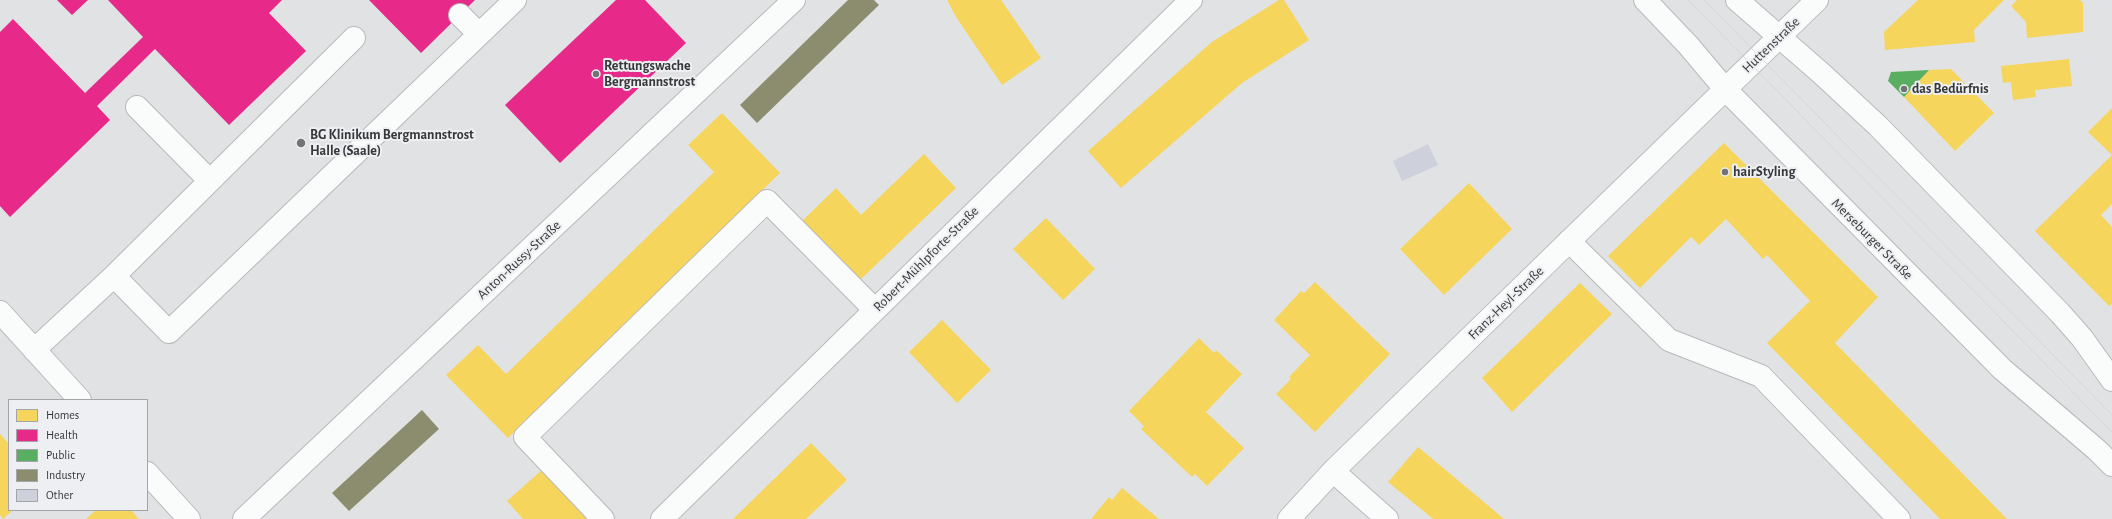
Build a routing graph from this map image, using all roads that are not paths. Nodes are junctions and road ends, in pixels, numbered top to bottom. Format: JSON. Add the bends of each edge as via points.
{"nodes":[{"id":1,"x":515,"y":0,"type":"edge"},
{"id":2,"x":794,"y":0,"type":"edge"},
{"id":3,"x":1645,"y":0,"type":"edge"},
{"id":4,"x":1737,"y":0,"type":"edge"},
{"id":5,"x":1817,"y":0,"type":"edge"},
{"id":6,"x":1186,"y":1,"type":"edge"},
{"id":7,"x":460,"y":15,"type":"dead end"},
{"id":8,"x":479,"y":34,"type":"junction"},
{"id":9,"x":1779,"y":36,"type":"junction"},
{"id":10,"x":354,"y":38,"type":"dead end"},
{"id":11,"x":1725,"y":89,"type":"junction"},
{"id":12,"x":137,"y":107,"type":"dead end"},
{"id":13,"x":210,"y":182,"type":"junction"},
{"id":14,"x":1569,"y":241,"type":"junction"},
{"id":15,"x":114,"y":276,"type":"junction"},
{"id":16,"x":875,"y":310,"type":"junction"},
{"id":17,"x":0,"y":312,"type":"edge"},
{"id":18,"x":34,"y":350,"type":"junction"},
{"id":19,"x":2112,"y":380,"type":"edge"},
{"id":20,"x":79,"y":399,"type":"edge"},
{"id":21,"x":2112,"y":465,"type":"edge"},
{"id":22,"x":1333,"y":471,"type":"junction"},
{"id":23,"x":148,"y":474,"type":"edge"},
{"id":24,"x":189,"y":519,"type":"edge"},
{"id":25,"x":244,"y":519,"type":"edge"},
{"id":26,"x":603,"y":519,"type":"edge"},
{"id":27,"x":662,"y":519,"type":"edge"},
{"id":28,"x":1289,"y":519,"type":"edge"},
{"id":29,"x":1387,"y":519,"type":"edge"},
{"id":30,"x":1899,"y":519,"type":"edge"}],
"edges":[{"from":1,"to":8,"type":"street"},
{"from":2,"to":25,"type":"street","name":"Anton-Russy-Straße"},
{"from":3,"to":11,"type":"street","name":"Merseburger Straße"},
{"from":4,"to":9,"type":"street"},
{"from":5,"to":9,"type":"street","name":"Huttenstraße"},
{"from":6,"to":16,"type":"street","name":"Robert-Mühlpforte-Straße"},
{"from":7,"to":8,"type":"street"},
{"from":8,"to":15,"type":"street","via":[[169,332]]},
{"from":9,"to":11,"type":"street","name":"Huttenstraße"},
{"from":9,"to":19,"type":"street","via":[[1861,109],[1991,241],[2082,338]]},
{"from":10,"to":13,"type":"street"},
{"from":11,"to":14,"type":"street","name":"Franz-Heyl-Straße"},
{"from":11,"to":21,"type":"street","name":"Merseburger Straße","via":[[2002,368]]},
{"from":12,"to":13,"type":"street"},
{"from":13,"to":15,"type":"street"},
{"from":14,"to":22,"type":"street","name":"Franz-Heyl-Straße"},
{"from":14,"to":30,"type":"street","via":[[1669,340],[1761,376]]},
{"from":15,"to":18,"type":"street"},
{"from":16,"to":26,"type":"street","via":[[768,201],[525,437]]},
{"from":16,"to":27,"type":"street","name":"Robert-Mühlpforte-Straße"},
{"from":17,"to":18,"type":"street"},
{"from":18,"to":20,"type":"street"},
{"from":22,"to":28,"type":"street","name":"Franz-Heyl-Straße"},
{"from":22,"to":29,"type":"street"},
{"from":23,"to":24,"type":"street"}]}
